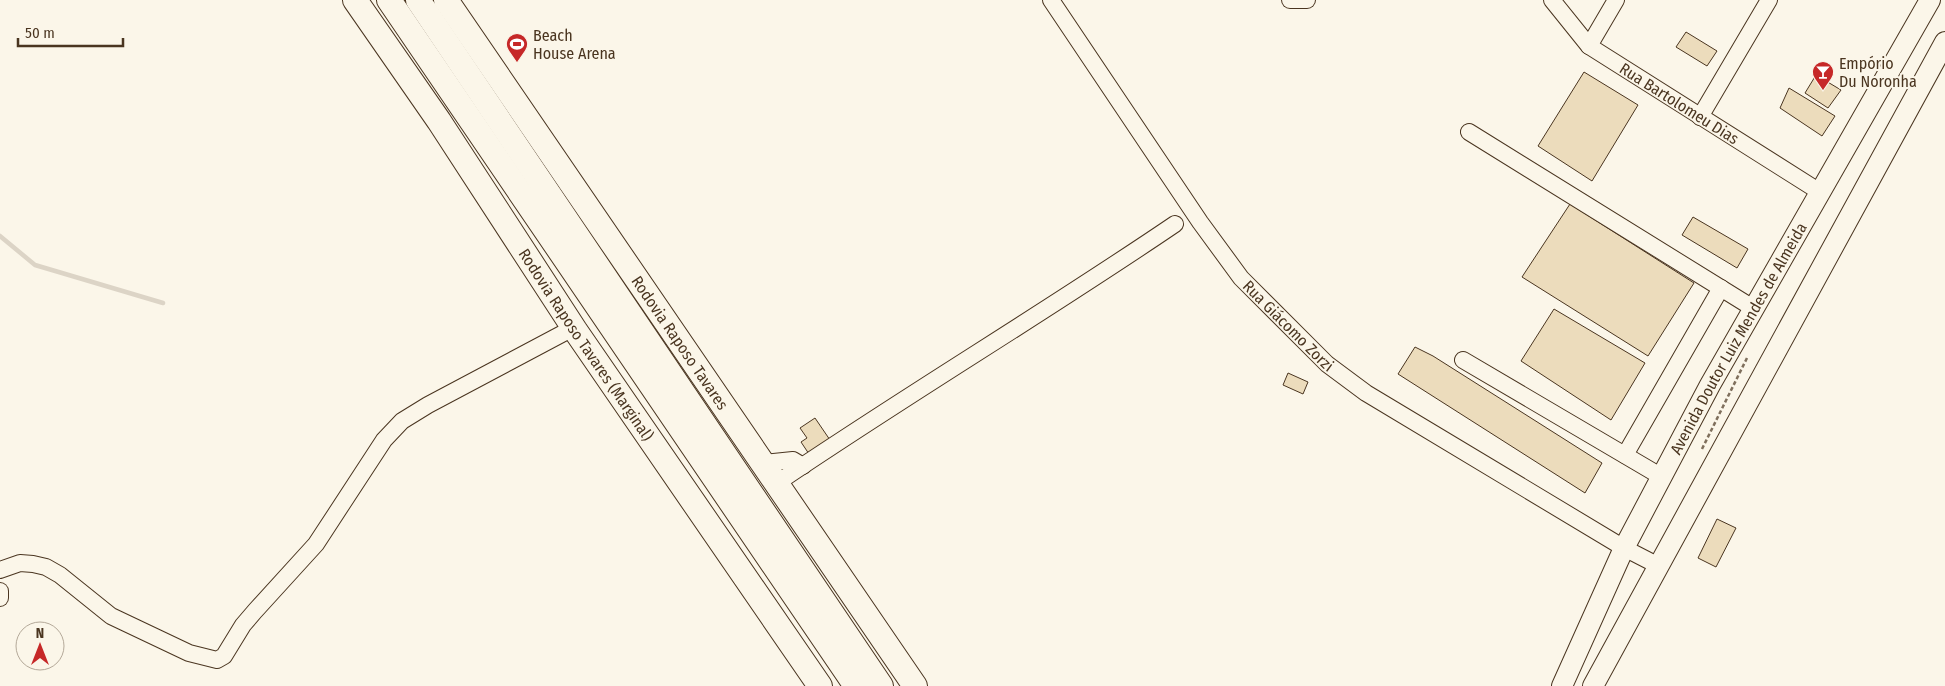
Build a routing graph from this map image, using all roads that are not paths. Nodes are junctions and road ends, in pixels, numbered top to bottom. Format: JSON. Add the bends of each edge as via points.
{"nodes":[{"id":1,"x":355,"y":0,"type":"edge"},
{"id":2,"x":389,"y":0,"type":"edge"},
{"id":3,"x":418,"y":0,"type":"edge"},
{"id":4,"x":446,"y":0,"type":"edge"},
{"id":5,"x":1051,"y":0,"type":"edge"},
{"id":6,"x":1290,"y":0,"type":"edge"},
{"id":7,"x":1307,"y":0,"type":"edge"},
{"id":8,"x":1552,"y":0,"type":"edge"},
{"id":9,"x":1616,"y":0,"type":"edge"},
{"id":10,"x":1769,"y":0,"type":"edge"},
{"id":11,"x":1930,"y":0,"type":"edge"},
{"id":12,"x":1945,"y":42,"type":"edge"},
{"id":13,"x":1589,"y":46,"type":"junction"},
{"id":14,"x":1700,"y":117,"type":"junction"},
{"id":15,"x":1469,"y":132,"type":"dead end"},
{"id":16,"x":1820,"y":192,"type":"junction"},
{"id":17,"x":1174,"y":224,"type":"dead end"},
{"id":18,"x":1721,"y":288,"type":"junction"},
{"id":19,"x":1753,"y":308,"type":"junction"},
{"id":20,"x":573,"y":328,"type":"junction"},
{"id":21,"x":1463,"y":360,"type":"dead end"},
{"id":22,"x":1625,"y":455,"type":"junction"},
{"id":23,"x":764,"y":464,"type":"junction"},
{"id":24,"x":803,"y":466,"type":"junction"},
{"id":25,"x":1662,"y":476,"type":"junction"},
{"id":26,"x":777,"y":484,"type":"junction"},
{"id":27,"x":1624,"y":548,"type":"junction"},
{"id":28,"x":1659,"y":566,"type":"junction"},
{"id":29,"x":0,"y":570,"type":"edge"},
{"id":30,"x":0,"y":591,"type":"edge"},
{"id":31,"x":0,"y":598,"type":"edge"},
{"id":32,"x":820,"y":686,"type":"edge"},
{"id":33,"x":856,"y":686,"type":"edge"},
{"id":34,"x":881,"y":686,"type":"edge"},
{"id":35,"x":914,"y":686,"type":"edge"},
{"id":36,"x":1562,"y":686,"type":"edge"},
{"id":37,"x":1593,"y":686,"type":"edge"}],
"edges":[{"from":1,"to":20,"type":"highway","name":"Rodovia Raposo Tavares (Marginal)","via":[[439,121]]},
{"from":2,"to":33,"type":"highway"},
{"from":3,"to":34,"type":"highway","name":"Rodovia Raposo Tavares"},
{"from":4,"to":23,"type":"highway","name":"Rodovia Raposo Tavares"},
{"from":5,"to":27,"type":"street","name":"Rua Giácomo Zorzi","via":[[1241,278],[1327,364],[1366,393]]},
{"from":6,"to":7,"type":"street"},
{"from":8,"to":13,"type":"street","name":"Rua Bartolomeu Dias"},
{"from":9,"to":13,"type":"street"},
{"from":10,"to":14,"type":"street"},
{"from":11,"to":16,"type":"main road","name":"Avenida Doutor Luiz Mendes de Almeida"},
{"from":12,"to":28,"type":"main road"},
{"from":13,"to":14,"type":"street","name":"Rua Bartolomeu Dias"},
{"from":14,"to":16,"type":"street","name":"Rua Bartolomeu Dias"},
{"from":15,"to":18,"type":"street"},
{"from":16,"to":19,"type":"main road","name":"Avenida Doutor Luiz Mendes de Almeida"},
{"from":17,"to":24,"type":"street"},
{"from":18,"to":19,"type":"street"},
{"from":18,"to":22,"type":"street"},
{"from":19,"to":25,"type":"main road","name":"Avenida Doutor Luiz Mendes de Almeida"},
{"from":20,"to":29,"type":"street","via":[[402,421],[384,440],[316,544],[243,625],[224,656],[217,660],[189,653],[111,616],[46,567],[20,564]]},
{"from":20,"to":32,"type":"highway","name":"Rodovia Raposo Tavares (Marginal)"},
{"from":21,"to":22,"type":"street"},
{"from":22,"to":25,"type":"street"},
{"from":23,"to":24,"type":"street","via":[[793,460]]},
{"from":23,"to":26,"type":"highway","name":"Rodovia Raposo Tavares"},
{"from":24,"to":26,"type":"street"},
{"from":25,"to":27,"type":"main road","name":"Avenida Doutor Luiz Mendes de Almeida"},
{"from":26,"to":35,"type":"highway","name":"Rodovia Raposo Tavares"},
{"from":27,"to":28,"type":"street","name":"Rua Giácomo Zorzi"},
{"from":27,"to":36,"type":"main road","name":"Avenida Doutor Luiz Mendes de Almeida"},
{"from":28,"to":37,"type":"main road"},
{"from":30,"to":31,"type":"street"}]}
